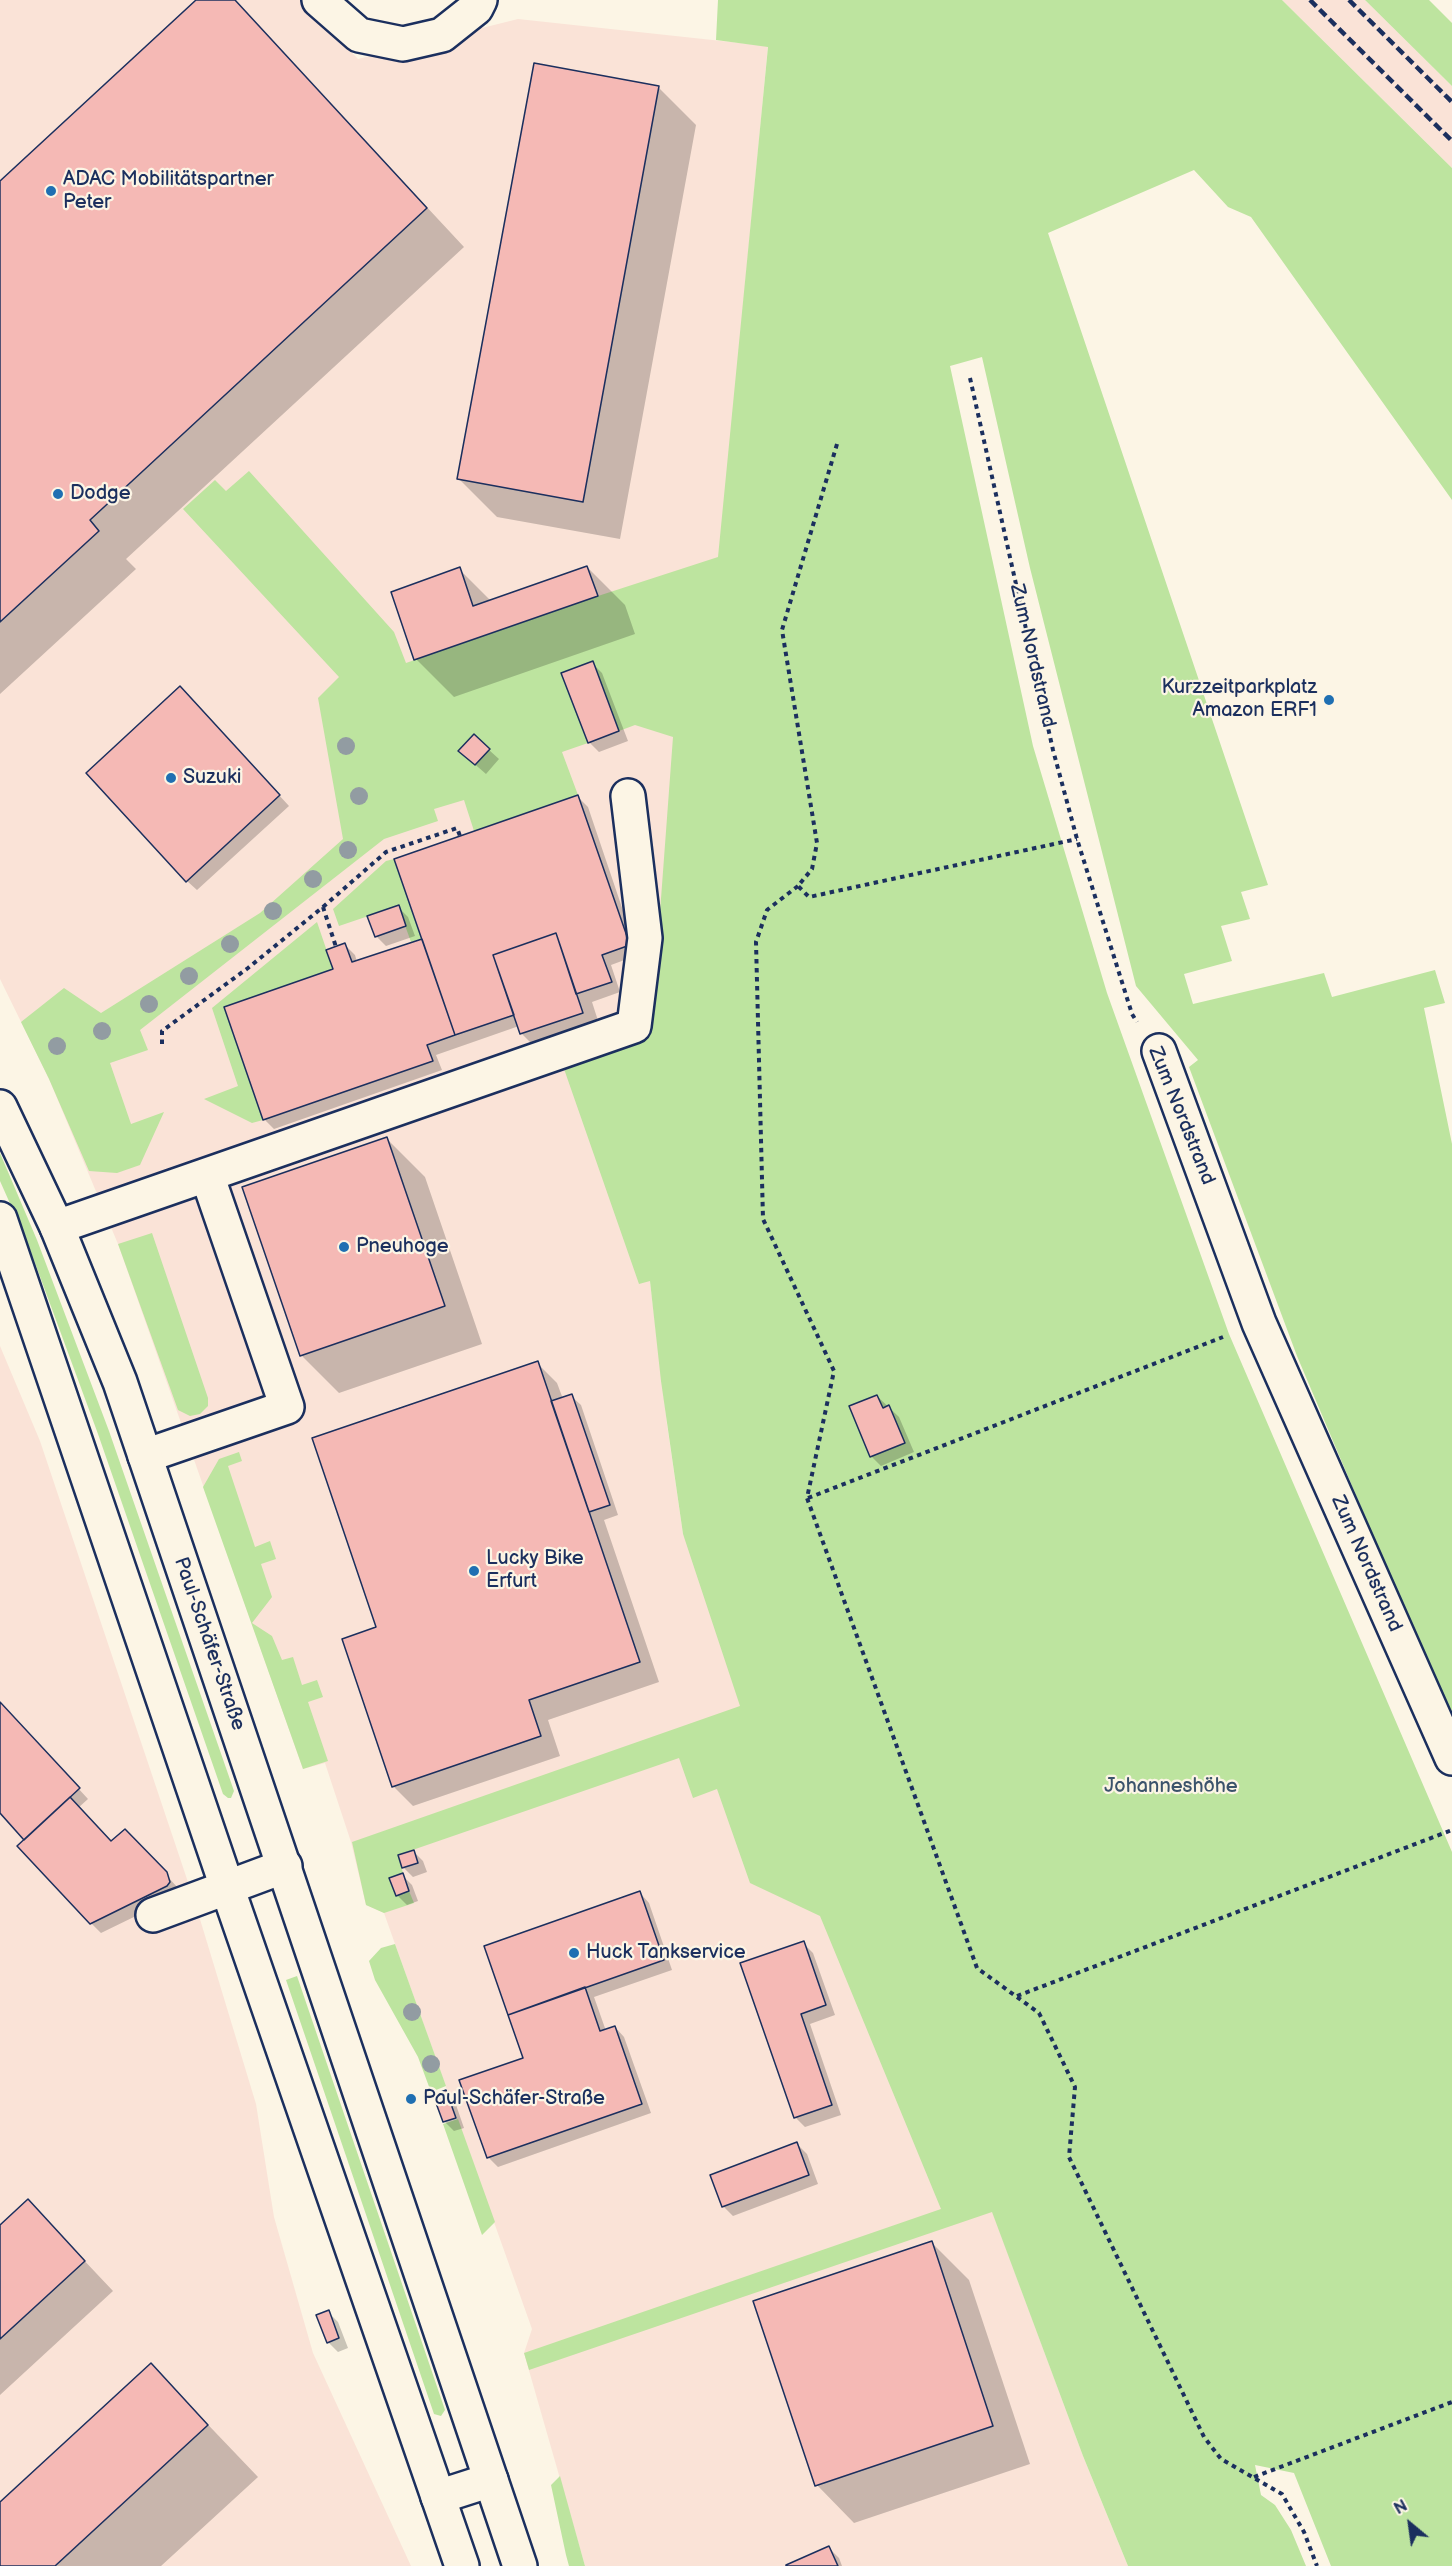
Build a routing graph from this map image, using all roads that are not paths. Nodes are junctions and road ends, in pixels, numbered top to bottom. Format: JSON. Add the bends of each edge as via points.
{"nodes":[{"id":1,"x":319,"y":0,"type":"edge"},
{"id":2,"x":480,"y":0,"type":"edge"},
{"id":3,"x":628,"y":796,"type":"dead end"},
{"id":4,"x":1159,"y":1051,"type":"road end"},
{"id":5,"x":0,"y":1107,"type":"edge"},
{"id":6,"x":207,"y":1175,"type":"junction"},
{"id":7,"x":0,"y":1219,"type":"edge"},
{"id":8,"x":57,"y":1227,"type":"junction"},
{"id":9,"x":145,"y":1456,"type":"junction"},
{"id":10,"x":1452,"y":1758,"type":"edge"},
{"id":11,"x":285,"y":1866,"type":"junction"},
{"id":12,"x":227,"y":1887,"type":"junction"},
{"id":13,"x":153,"y":1914,"type":"dead end"},
{"id":14,"x":491,"y":2480,"type":"junction"},
{"id":15,"x":438,"y":2497,"type":"junction"},
{"id":16,"x":462,"y":2566,"type":"edge"},
{"id":17,"x":520,"y":2566,"type":"edge"}],
"edges":[{"from":1,"to":2,"type":"main road","via":[[359,35],[403,44],[442,35],[476,8]]},
{"from":3,"to":6,"type":"main road","via":[[645,938],[634,1026]]},
{"from":4,"to":10,"type":"main road","name":"Zum Nordstrand","via":[[1259,1323]]},
{"from":5,"to":8,"type":"main road","name":"Paul-Schäfer-Straße"},
{"from":6,"to":8,"type":"main road"},
{"from":6,"to":9,"type":"main road","via":[[287,1407]]},
{"from":7,"to":12,"type":"main road"},
{"from":8,"to":9,"type":"main road","name":"Paul-Schäfer-Straße","via":[[120,1382]]},
{"from":9,"to":11,"type":"main road","name":"Paul-Schäfer-Straße"},
{"from":11,"to":12,"type":"main road"},
{"from":11,"to":14,"type":"main road","name":"Paul-Schäfer-Straße"},
{"from":12,"to":13,"type":"main road"},
{"from":12,"to":15,"type":"main road"},
{"from":14,"to":15,"type":"main road"},
{"from":14,"to":17,"type":"main road","name":"Paul-Schäfer-Straße"},
{"from":15,"to":16,"type":"main road"}]}
